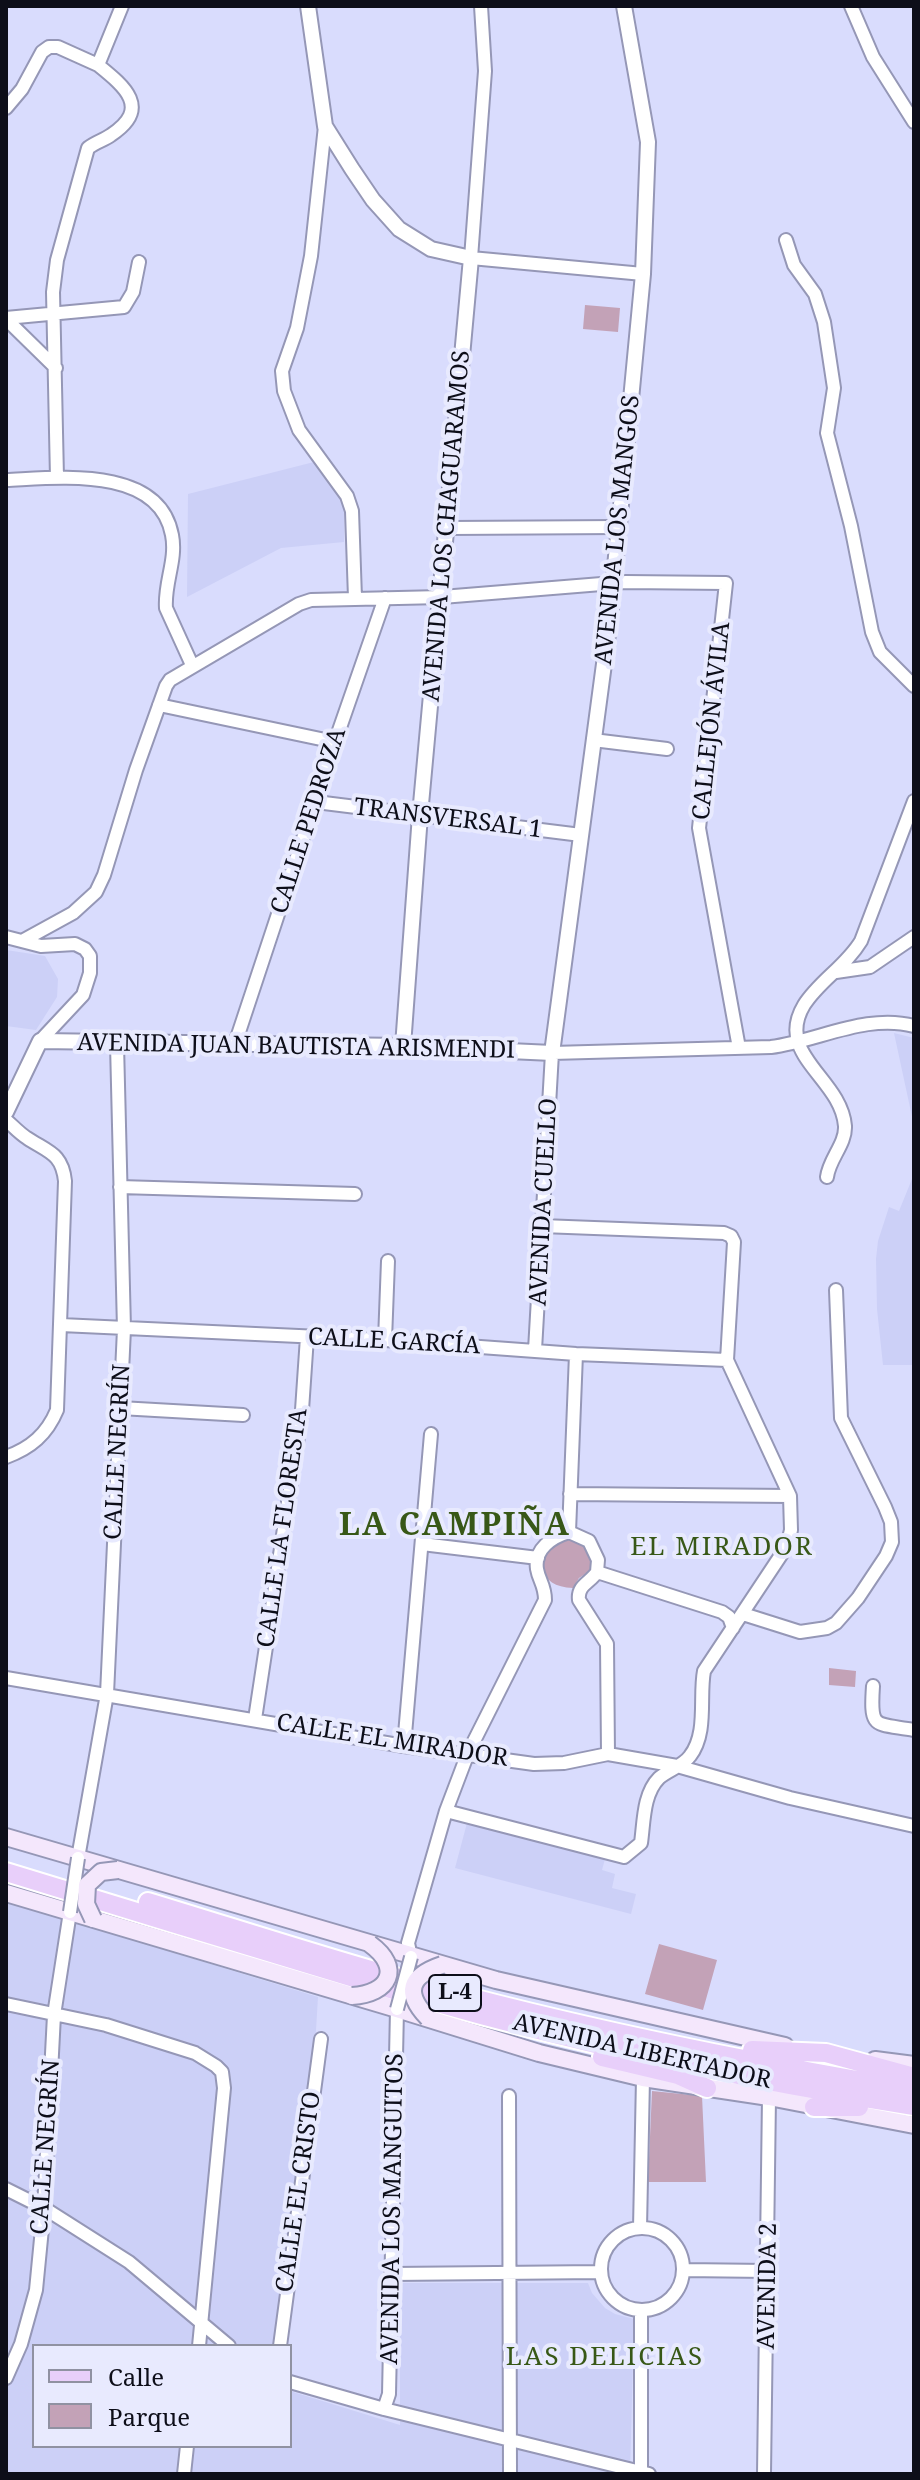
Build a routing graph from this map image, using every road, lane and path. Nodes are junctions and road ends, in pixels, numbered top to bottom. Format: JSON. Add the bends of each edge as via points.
{"nodes":[{"id":1,"x":122,"y":6,"type":"edge"},
{"id":2,"x":308,"y":6,"type":"edge"},
{"id":3,"x":481,"y":6,"type":"edge"},
{"id":4,"x":624,"y":6,"type":"edge"},
{"id":5,"x":851,"y":6,"type":"edge"},
{"id":6,"x":98,"y":65,"type":"junction"},
{"id":7,"x":6,"y":108,"type":"edge"},
{"id":8,"x":914,"y":122,"type":"edge"},
{"id":9,"x":325,"y":126,"type":"junction"},
{"id":10,"x":786,"y":240,"type":"dead end"},
{"id":11,"x":471,"y":258,"type":"junction"},
{"id":12,"x":139,"y":262,"type":"dead end"},
{"id":13,"x":643,"y":274,"type":"junction"},
{"id":14,"x":53,"y":313,"type":"junction"},
{"id":15,"x":6,"y":319,"type":"edge"},
{"id":16,"x":56,"y":368,"type":"junction"},
{"id":17,"x":57,"y":478,"type":"junction"},
{"id":18,"x":6,"y":480,"type":"edge"},
{"id":19,"x":620,"y":527,"type":"junction"},
{"id":20,"x":448,"y":528,"type":"junction"},
{"id":21,"x":614,"y":583,"type":"junction"},
{"id":22,"x":442,"y":597,"type":"junction"},
{"id":23,"x":355,"y":598,"type":"junction"},
{"id":24,"x":385,"y":598,"type":"junction"},
{"id":25,"x":192,"y":665,"type":"junction"},
{"id":26,"x":914,"y":686,"type":"edge"},
{"id":27,"x":159,"y":705,"type":"junction"},
{"id":28,"x":593,"y":740,"type":"junction"},
{"id":29,"x":335,"y":742,"type":"junction"},
{"id":30,"x":667,"y":749,"type":"dead end"},
{"id":31,"x":914,"y":801,"type":"edge"},
{"id":32,"x":316,"y":802,"type":"junction"},
{"id":33,"x":420,"y":815,"type":"junction"},
{"id":34,"x":581,"y":835,"type":"junction"},
{"id":35,"x":6,"y":937,"type":"edge"},
{"id":36,"x":914,"y":937,"type":"edge"},
{"id":37,"x":22,"y":941,"type":"junction"},
{"id":38,"x":836,"y":972,"type":"junction"},
{"id":39,"x":914,"y":1026,"type":"edge"},
{"id":40,"x":40,"y":1041,"type":"junction"},
{"id":41,"x":797,"y":1043,"type":"junction"},
{"id":42,"x":117,"y":1044,"type":"junction"},
{"id":43,"x":235,"y":1044,"type":"junction"},
{"id":44,"x":403,"y":1046,"type":"junction"},
{"id":45,"x":739,"y":1048,"type":"junction"},
{"id":46,"x":552,"y":1053,"type":"junction"},
{"id":47,"x":6,"y":1112,"type":"edge"},
{"id":48,"x":6,"y":1120,"type":"edge"},
{"id":49,"x":827,"y":1177,"type":"dead end"},
{"id":50,"x":120,"y":1187,"type":"junction"},
{"id":51,"x":355,"y":1194,"type":"dead end"},
{"id":52,"x":542,"y":1226,"type":"junction"},
{"id":53,"x":388,"y":1261,"type":"dead end"},
{"id":54,"x":836,"y":1290,"type":"dead end"},
{"id":55,"x":61,"y":1325,"type":"junction"},
{"id":56,"x":124,"y":1329,"type":"junction"},
{"id":57,"x":307,"y":1337,"type":"junction"},
{"id":58,"x":385,"y":1340,"type":"junction"},
{"id":59,"x":535,"y":1350,"type":"junction"},
{"id":60,"x":576,"y":1354,"type":"junction"},
{"id":61,"x":727,"y":1360,"type":"junction"},
{"id":62,"x":120,"y":1408,"type":"junction"},
{"id":63,"x":243,"y":1415,"type":"dead end"},
{"id":64,"x":431,"y":1434,"type":"dead end"},
{"id":65,"x":6,"y":1457,"type":"edge"},
{"id":66,"x":570,"y":1494,"type":"junction"},
{"id":67,"x":790,"y":1496,"type":"junction"},
{"id":68,"x":569,"y":1532,"type":"junction"},
{"id":69,"x":422,"y":1544,"type":"junction"},
{"id":70,"x":538,"y":1558,"type":"junction"},
{"id":71,"x":597,"y":1572,"type":"junction"},
{"id":72,"x":743,"y":1614,"type":"junction"},
{"id":73,"x":733,"y":1628,"type":"junction"},
{"id":74,"x":6,"y":1678,"type":"edge"},
{"id":75,"x":873,"y":1686,"type":"dead end"},
{"id":76,"x":107,"y":1694,"type":"junction"},
{"id":77,"x":255,"y":1719,"type":"junction"},
{"id":78,"x":914,"y":1730,"type":"edge"},
{"id":79,"x":404,"y":1746,"type":"junction"},
{"id":80,"x":468,"y":1753,"type":"junction"},
{"id":81,"x":608,"y":1754,"type":"junction"},
{"id":82,"x":677,"y":1766,"type":"junction"},
{"id":83,"x":446,"y":1811,"type":"junction"},
{"id":84,"x":914,"y":1826,"type":"edge"},
{"id":85,"x":6,"y":1837,"type":"edge"},
{"id":86,"x":78,"y":1858,"type":"junction"},
{"id":87,"x":6,"y":1859,"type":"edge"},
{"id":88,"x":118,"y":1870,"type":"junction"},
{"id":89,"x":6,"y":1872,"type":"edge"},
{"id":90,"x":6,"y":1893,"type":"edge"},
{"id":91,"x":70,"y":1912,"type":"junction"},
{"id":92,"x":93,"y":1919,"type":"junction"},
{"id":93,"x":370,"y":1944,"type":"junction"},
{"id":94,"x":411,"y":1957,"type":"junction"},
{"id":95,"x":442,"y":1965,"type":"junction"},
{"id":96,"x":446,"y":1990,"type":"junction"},
{"id":97,"x":352,"y":1996,"type":"junction"},
{"id":98,"x":425,"y":1999,"type":"junction"},
{"id":99,"x":6,"y":2004,"type":"edge"},
{"id":100,"x":397,"y":2009,"type":"junction"},
{"id":101,"x":54,"y":2015,"type":"junction"},
{"id":102,"x":428,"y":2018,"type":"junction"},
{"id":103,"x":321,"y":2039,"type":"dead end"},
{"id":104,"x":826,"y":2053,"type":"junction"},
{"id":105,"x":914,"y":2065,"type":"edge"},
{"id":106,"x":914,"y":2077,"type":"edge"},
{"id":107,"x":643,"y":2078,"type":"junction"},
{"id":108,"x":707,"y":2088,"type":"junction"},
{"id":109,"x":914,"y":2090,"type":"edge"},
{"id":110,"x":509,"y":2096,"type":"dead end"},
{"id":111,"x":769,"y":2097,"type":"junction"},
{"id":112,"x":914,"y":2106,"type":"edge"},
{"id":113,"x":814,"y":2107,"type":"junction"},
{"id":114,"x":914,"y":2115,"type":"edge"},
{"id":115,"x":914,"y":2125,"type":"edge"},
{"id":116,"x":6,"y":2189,"type":"edge"},
{"id":117,"x":44,"y":2208,"type":"junction"},
{"id":118,"x":640,"y":2228,"type":"junction"},
{"id":119,"x":683,"y":2270,"type":"junction"},
{"id":120,"x":768,"y":2271,"type":"junction"},
{"id":121,"x":508,"y":2272,"type":"junction"},
{"id":122,"x":600,"y":2272,"type":"junction"},
{"id":123,"x":392,"y":2274,"type":"junction"},
{"id":124,"x":641,"y":2311,"type":"junction"},
{"id":125,"x":202,"y":2324,"type":"junction"},
{"id":126,"x":199,"y":2344,"type":"edge"},
{"id":127,"x":227,"y":2344,"type":"edge"},
{"id":128,"x":280,"y":2344,"type":"edge"},
{"id":129,"x":6,"y":2378,"type":"edge"},
{"id":130,"x":292,"y":2383,"type":"edge"},
{"id":131,"x":384,"y":2409,"type":"junction"},
{"id":132,"x":509,"y":2438,"type":"junction"},
{"id":133,"x":187,"y":2448,"type":"edge"},
{"id":134,"x":644,"y":2473,"type":"edge"},
{"id":135,"x":184,"y":2474,"type":"edge"},
{"id":136,"x":510,"y":2474,"type":"edge"},
{"id":137,"x":764,"y":2474,"type":"edge"}],
"edges":[{"from":1,"to":6,"type":"street"},
{"from":2,"to":9,"type":"street"},
{"from":3,"to":11,"type":"street","name":"AVENIDA LOS CHAGUARAMOS","via":[[485,71]]},
{"from":4,"to":13,"type":"street","name":"AVENIDA LOS MANGOS","via":[[648,142]]},
{"from":5,"to":8,"type":"street","via":[[873,57]]},
{"from":6,"to":7,"type":"street","via":[[49,47]]},
{"from":6,"to":14,"type":"street","via":[[123,85],[131,111],[111,135],[88,148],[57,260]]},
{"from":9,"to":11,"type":"street","via":[[362,185],[399,229],[431,249]]},
{"from":9,"to":23,"type":"street","via":[[311,256],[297,328],[282,371],[299,430],[347,496],[352,511]]},
{"from":10,"to":26,"type":"street","via":[[824,322],[834,388],[827,433],[872,632],[880,652]]},
{"from":11,"to":13,"type":"street"},
{"from":11,"to":20,"type":"street","name":"AVENIDA LOS CHAGUARAMOS"},
{"from":12,"to":14,"type":"street","via":[[124,307]]},
{"from":13,"to":19,"type":"street","name":"AVENIDA LOS MANGOS"},
{"from":14,"to":15,"type":"street"},
{"from":14,"to":16,"type":"street"},
{"from":15,"to":16,"type":"street"},
{"from":16,"to":17,"type":"street"},
{"from":17,"to":18,"type":"street"},
{"from":17,"to":25,"type":"street","via":[[84,477],[130,487],[165,515],[174,550],[166,608]]},
{"from":19,"to":20,"type":"street"},
{"from":19,"to":21,"type":"street","name":"AVENIDA LOS MANGOS"},
{"from":20,"to":22,"type":"street","name":"AVENIDA LOS CHAGUARAMOS"},
{"from":21,"to":22,"type":"street"},
{"from":21,"to":28,"type":"street","name":"AVENIDA LOS MANGOS"},
{"from":21,"to":45,"type":"street","name":"CALLEJÓN ÁVILA","via":[[726,583],[699,828]]},
{"from":22,"to":24,"type":"street"},
{"from":22,"to":33,"type":"street","name":"AVENIDA LOS CHAGUARAMOS"},
{"from":23,"to":24,"type":"street"},
{"from":23,"to":25,"type":"street","via":[[299,604]]},
{"from":24,"to":29,"type":"street","name":"CALLE PEDROZA"},
{"from":25,"to":27,"type":"street","via":[[170,680]]},
{"from":27,"to":29,"type":"street"},
{"from":27,"to":37,"type":"street","via":[[96,892],[73,913]]},
{"from":28,"to":30,"type":"street"},
{"from":28,"to":34,"type":"street","name":"AVENIDA LOS MANGOS"},
{"from":29,"to":32,"type":"street","name":"CALLE PEDROZA"},
{"from":31,"to":38,"type":"street","via":[[861,941]]},
{"from":32,"to":33,"type":"street","name":"TRANSVERSAL 1"},
{"from":32,"to":43,"type":"street","name":"CALLE PEDROZA"},
{"from":33,"to":34,"type":"street","name":"TRANSVERSAL 1"},
{"from":33,"to":44,"type":"street","name":"AVENIDA LOS CHAGUARAMOS"},
{"from":34,"to":46,"type":"street","name":"AVENIDA LOS MANGOS"},
{"from":35,"to":37,"type":"street"},
{"from":36,"to":38,"type":"street","via":[[870,967]]},
{"from":37,"to":40,"type":"street","via":[[75,944],[90,956],[83,995]]},
{"from":38,"to":41,"type":"street","via":[[805,1004]]},
{"from":39,"to":41,"type":"street","via":[[885,1021]]},
{"from":40,"to":42,"type":"street","name":"AVENIDA JUAN BAUTISTA ARISMENDI"},
{"from":40,"to":47,"type":"street"},
{"from":41,"to":45,"type":"street"},
{"from":41,"to":49,"type":"street","via":[[844,1117],[844,1137]]},
{"from":42,"to":43,"type":"street","name":"AVENIDA JUAN BAUTISTA ARISMENDI"},
{"from":42,"to":50,"type":"street","name":"CALLE NEGRÍN"},
{"from":43,"to":44,"type":"street","name":"AVENIDA JUAN BAUTISTA ARISMENDI"},
{"from":44,"to":46,"type":"street","name":"AVENIDA JUAN BAUTISTA ARISMENDI"},
{"from":45,"to":46,"type":"street"},
{"from":46,"to":52,"type":"street","name":"AVENIDA CUELLO"},
{"from":48,"to":55,"type":"street","via":[[63,1166]]},
{"from":50,"to":51,"type":"street"},
{"from":50,"to":56,"type":"street","name":"CALLE NEGRÍN"},
{"from":52,"to":59,"type":"street","name":"AVENIDA CUELLO"},
{"from":52,"to":61,"type":"street","via":[[731,1236]]},
{"from":53,"to":58,"type":"street"},
{"from":54,"to":72,"type":"street","via":[[841,1418],[885,1507],[892,1542],[853,1605],[827,1628],[800,1632]]},
{"from":55,"to":56,"type":"street","name":"CALLE GARCÍA"},
{"from":55,"to":65,"type":"street","via":[[57,1410],[32,1445]]},
{"from":56,"to":57,"type":"street","name":"CALLE GARCÍA"},
{"from":56,"to":62,"type":"street","name":"CALLE NEGRÍN"},
{"from":57,"to":58,"type":"street","name":"CALLE GARCÍA"},
{"from":57,"to":77,"type":"street","name":"CALLE LA FLORESTA","via":[[302,1410]]},
{"from":58,"to":59,"type":"street","name":"CALLE GARCÍA"},
{"from":59,"to":60,"type":"street","name":"CALLE GARCÍA"},
{"from":60,"to":61,"type":"street","name":"CALLE GARCÍA"},
{"from":60,"to":66,"type":"street"},
{"from":61,"to":67,"type":"street"},
{"from":62,"to":63,"type":"street"},
{"from":62,"to":76,"type":"street","name":"CALLE NEGRÍN"},
{"from":64,"to":69,"type":"street"},
{"from":66,"to":67,"type":"street"},
{"from":66,"to":68,"type":"street"},
{"from":67,"to":72,"type":"street","via":[[787,1546]]},
{"from":68,"to":70,"type":"street","via":[[549,1541]]},
{"from":68,"to":71,"type":"street","via":[[589,1541]]},
{"from":69,"to":70,"type":"street"},
{"from":69,"to":79,"type":"street"},
{"from":70,"to":80,"type":"street","name":"AVENIDA LOS MANGUITOS","via":[[545,1600]]},
{"from":71,"to":73,"type":"street","via":[[722,1612]]},
{"from":71,"to":81,"type":"street","via":[[578,1594],[607,1644]]},
{"from":72,"to":73,"type":"street"},
{"from":73,"to":82,"type":"street","via":[[704,1671],[696,1744]]},
{"from":74,"to":76,"type":"street","name":"CALLE EL MIRADOR"},
{"from":75,"to":78,"type":"street","via":[[874,1720]]},
{"from":76,"to":77,"type":"street","name":"CALLE EL MIRADOR"},
{"from":76,"to":86,"type":"street","name":"CALLE NEGRÍN"},
{"from":77,"to":79,"type":"street","name":"CALLE EL MIRADOR"},
{"from":79,"to":80,"type":"street","name":"CALLE EL MIRADOR"},
{"from":80,"to":81,"type":"street","name":"CALLE EL MIRADOR","via":[[534,1764]]},
{"from":80,"to":83,"type":"street","name":"AVENIDA LOS MANGUITOS"},
{"from":81,"to":82,"type":"street","name":"CALLE EL MIRADOR"},
{"from":82,"to":83,"type":"street","via":[[658,1779],[647,1800],[641,1843],[624,1857]]},
{"from":82,"to":84,"type":"street","name":"CALLE EL MIRADOR"},
{"from":83,"to":94,"type":"street","name":"AVENIDA LOS MANGUITOS","via":[[408,1943]]},
{"from":85,"to":86,"type":"main road","name":"AVENIDA LIBERTADOR","number":"L-4"},
{"from":86,"to":88,"type":"main road","name":"AVENIDA LIBERTADOR","number":"L-4"},
{"from":86,"to":91,"type":"street","name":"CALLE NEGRÍN","bridge":true},
{"from":87,"to":96,"type":"main road","name":"AVENIDA LIBERTADOR","number":"L-4"},
{"from":88,"to":92,"type":"main road","bridge":true,"via":[[101,1872],[87,1885],[86,1904]]},
{"from":88,"to":93,"type":"main road","name":"AVENIDA LIBERTADOR","number":"L-4"},
{"from":89,"to":98,"type":"main road","name":"AVENIDA LIBERTADOR","number":"L-4"},
{"from":90,"to":91,"type":"main road","name":"AVENIDA LIBERTADOR","number":"L-4"},
{"from":91,"to":92,"type":"main road","name":"AVENIDA LIBERTADOR","number":"L-4"},
{"from":91,"to":101,"type":"street","name":"CALLE NEGRÍN"},
{"from":92,"to":97,"type":"main road","name":"AVENIDA LIBERTADOR","number":"L-4"},
{"from":93,"to":94,"type":"main road","name":"AVENIDA LIBERTADOR","number":"L-4"},
{"from":93,"to":97,"type":"main road","bridge":true,"via":[[389,1966],[388,1978],[373,1993]]},
{"from":94,"to":95,"type":"main road","name":"AVENIDA LIBERTADOR","number":"L-4"},
{"from":94,"to":100,"type":"street","name":"AVENIDA LOS MANGUITOS","bridge":true},
{"from":95,"to":102,"type":"main road","number":"L-4","bridge":true,"via":[[424,1972],[413,1985],[416,2006]]},
{"from":95,"to":104,"type":"main road","name":"AVENIDA LIBERTADOR","number":"L-4","via":[[657,2019]]},
{"from":96,"to":104,"type":"main road","number":"L-4","via":[[508,1996],[757,2051]]},
{"from":96,"to":109,"type":"main road","name":"AVENIDA LIBERTADOR","number":"L-4","via":[[599,2028]]},
{"from":97,"to":100,"type":"main road","name":"AVENIDA LIBERTADOR","number":"L-4"},
{"from":98,"to":108,"type":"main road","number":"L-4","via":[[457,2015],[678,2075]]},
{"from":98,"to":112,"type":"main road","name":"AVENIDA LIBERTADOR","number":"L-4","via":[[597,2044],[818,2092]]},
{"from":99,"to":101,"type":"street"},
{"from":100,"to":102,"type":"main road","name":"AVENIDA LIBERTADOR","number":"L-4"},
{"from":100,"to":123,"type":"street","name":"AVENIDA LOS MANGUITOS"},
{"from":101,"to":117,"type":"street","name":"CALLE NEGRÍN"},
{"from":101,"to":125,"type":"street","via":[[195,2053],[222,2072]]},
{"from":102,"to":107,"type":"main road","name":"AVENIDA LIBERTADOR","number":"L-4"},
{"from":103,"to":128,"type":"street","name":"CALLE EL CRISTO"},
{"from":104,"to":105,"type":"main road","name":"AVENIDA LIBERTADOR","number":"L-4"},
{"from":104,"to":106,"type":"main road","number":"L-4"},
{"from":107,"to":108,"type":"main road","name":"AVENIDA LIBERTADOR","number":"L-4"},
{"from":107,"to":118,"type":"street"},
{"from":108,"to":111,"type":"main road","name":"AVENIDA LIBERTADOR","number":"L-4"},
{"from":110,"to":121,"type":"street"},
{"from":111,"to":113,"type":"main road","name":"AVENIDA LIBERTADOR","number":"L-4"},
{"from":111,"to":120,"type":"street","name":"AVENIDA 2"},
{"from":113,"to":114,"type":"main road","number":"L-4"},
{"from":113,"to":115,"type":"main road","name":"AVENIDA LIBERTADOR","number":"L-4"},
{"from":116,"to":117,"type":"street"},
{"from":117,"to":125,"type":"street","via":[[129,2262]]},
{"from":117,"to":129,"type":"street","name":"CALLE NEGRÍN","via":[[31,2313]]},
{"from":118,"to":119,"type":"street","via":[[671,2240]]},
{"from":118,"to":122,"type":"street","via":[[627,2230],[607,2246]]},
{"from":119,"to":120,"type":"street"},
{"from":119,"to":124,"type":"street","via":[[671,2299]]},
{"from":120,"to":137,"type":"street","name":"AVENIDA 2"},
{"from":121,"to":122,"type":"street"},
{"from":121,"to":123,"type":"street"},
{"from":121,"to":132,"type":"street"},
{"from":122,"to":124,"type":"street","via":[[612,2299]]},
{"from":123,"to":131,"type":"street","name":"AVENIDA LOS MANGUITOS","via":[[389,2394]]},
{"from":124,"to":134,"type":"street"},
{"from":125,"to":126,"type":"street"},
{"from":125,"to":127,"type":"street"},
{"from":130,"to":131,"type":"street"},
{"from":131,"to":132,"type":"street"},
{"from":132,"to":134,"type":"street"},
{"from":132,"to":136,"type":"street"},
{"from":133,"to":135,"type":"street"}]}
